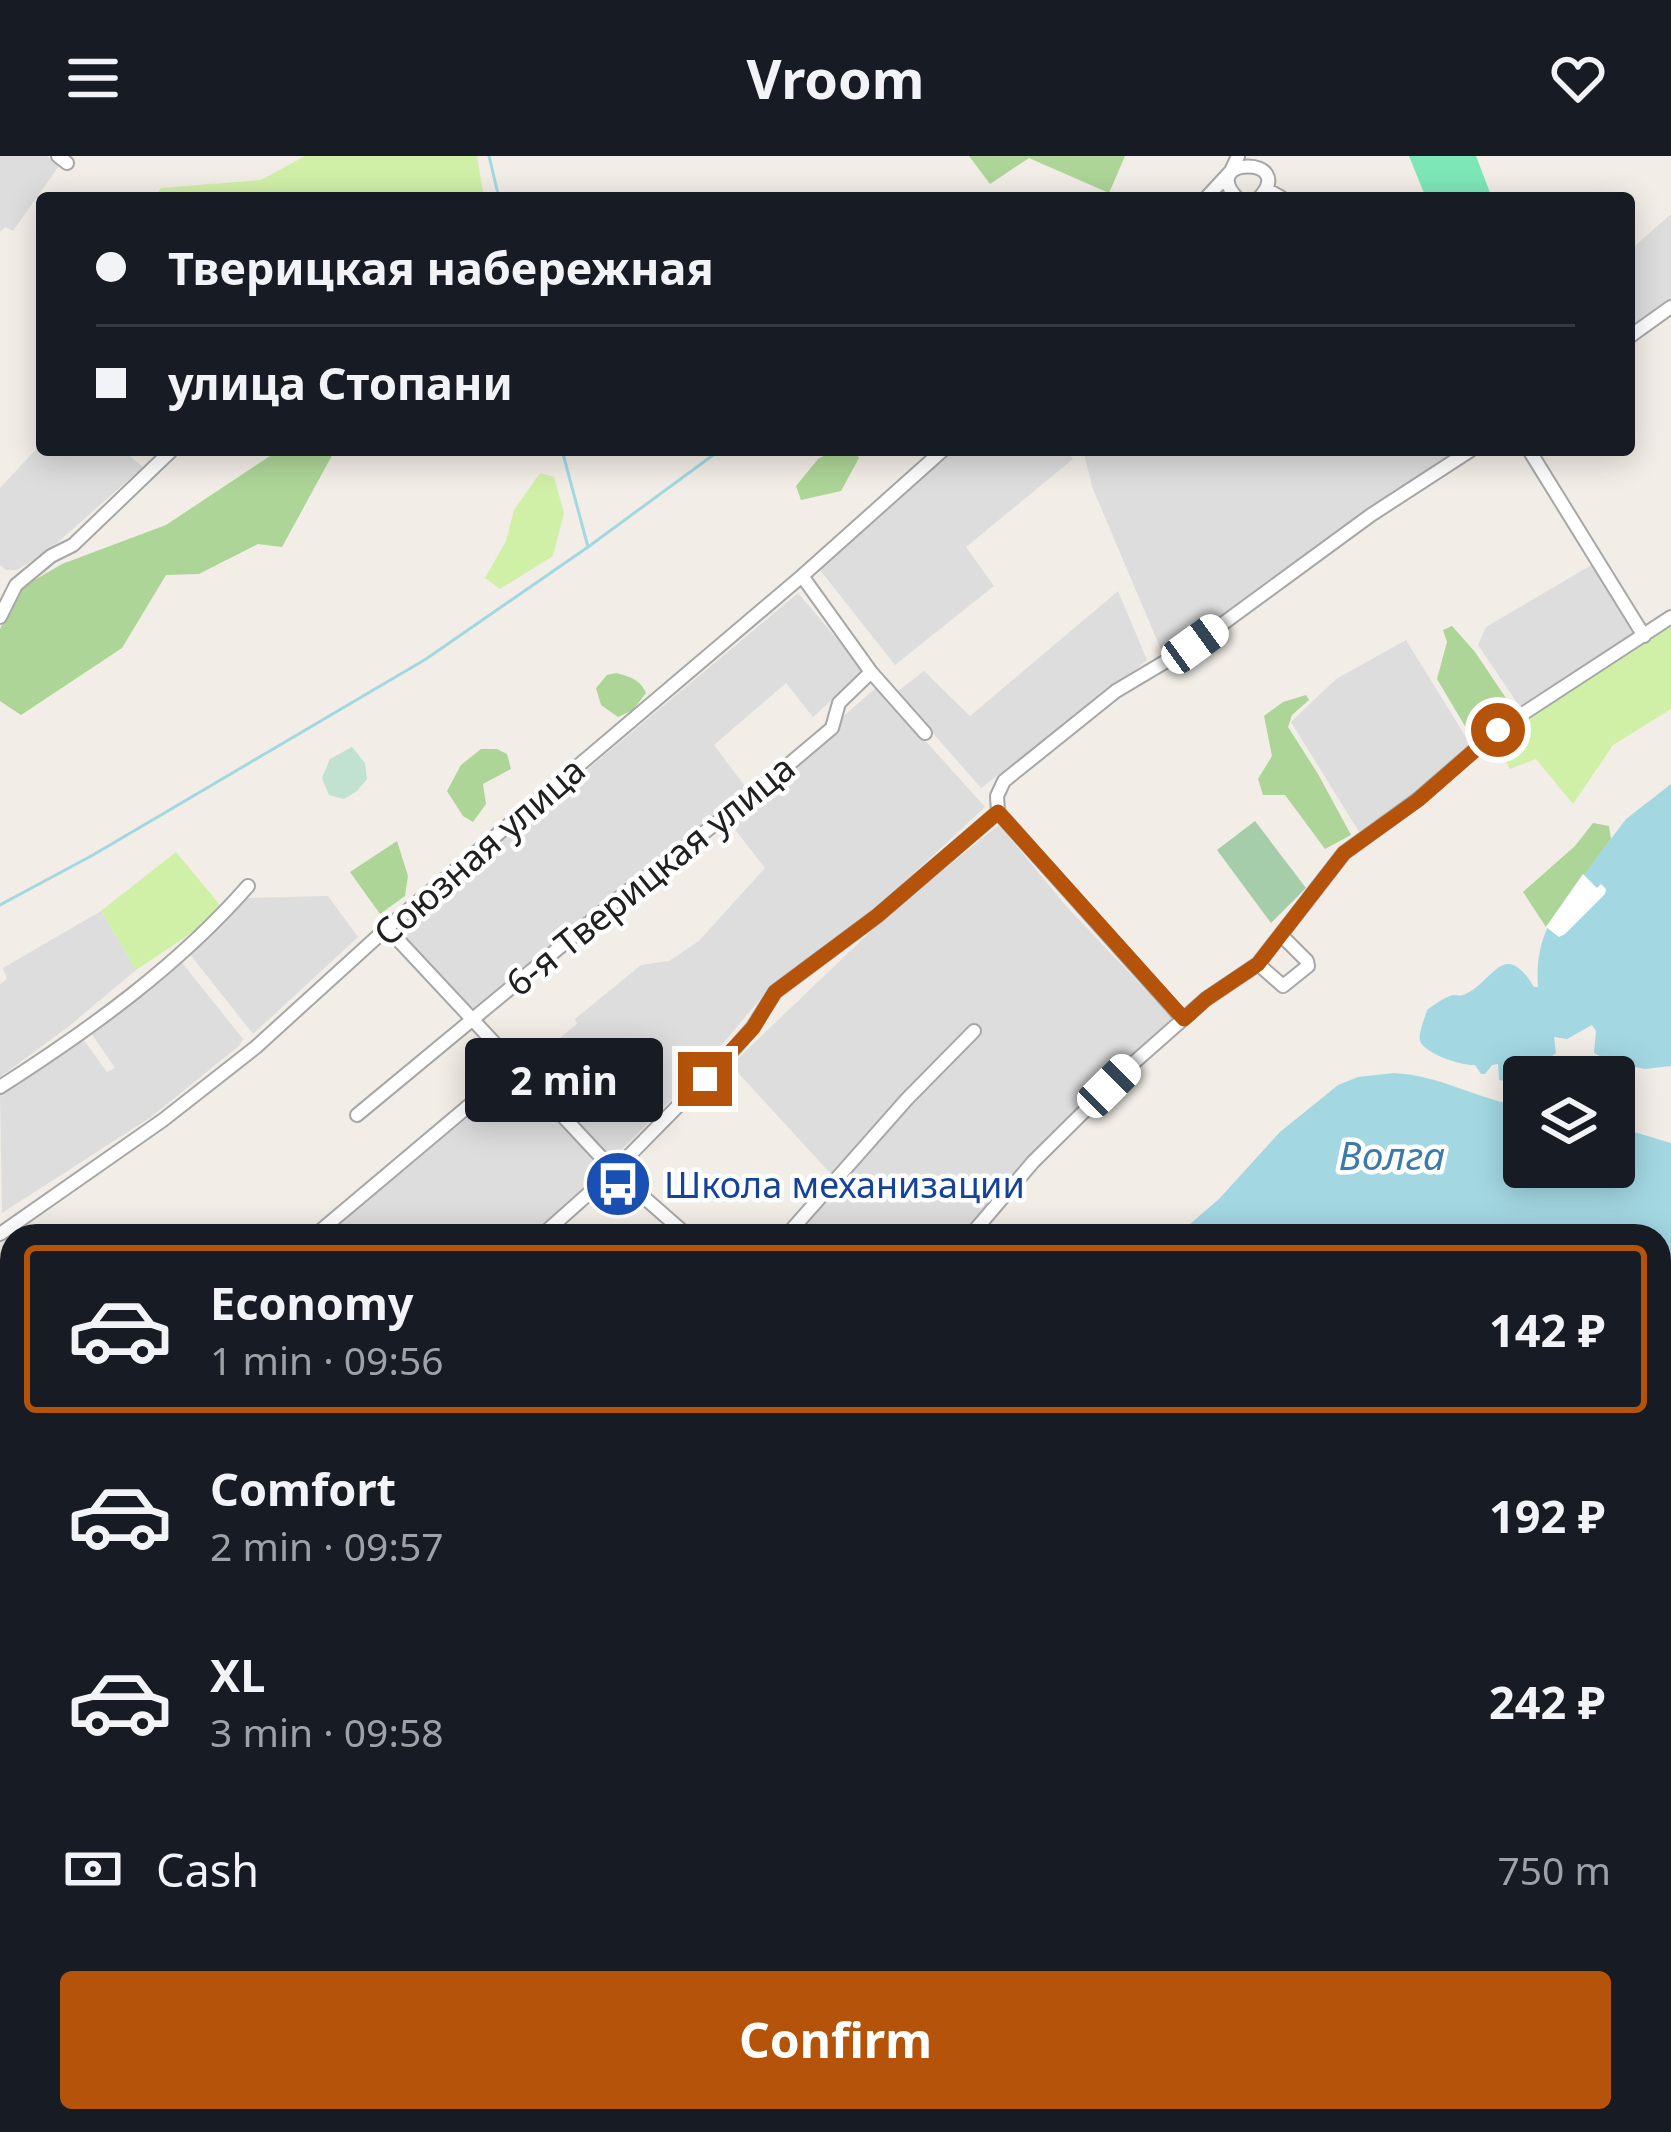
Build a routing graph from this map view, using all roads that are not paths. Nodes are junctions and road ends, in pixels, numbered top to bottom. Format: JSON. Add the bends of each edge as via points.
{"nodes":[{"id":1,"x":1241,"y":158,"type":"edge"},
{"id":2,"x":1232,"y":171,"type":"junction"},
{"id":3,"x":1212,"y":192,"type":"edge"},
{"id":4,"x":1234,"y":192,"type":"edge"},
{"id":5,"x":1263,"y":192,"type":"edge"},
{"id":6,"x":1671,"y":307,"type":"edge"},
{"id":7,"x":1635,"y":333,"type":"edge"},
{"id":8,"x":166,"y":456,"type":"edge"},
{"id":9,"x":936,"y":456,"type":"edge"},
{"id":10,"x":1462,"y":456,"type":"edge"},
{"id":11,"x":1533,"y":456,"type":"edge"},
{"id":12,"x":802,"y":575,"type":"junction"},
{"id":13,"x":0,"y":617,"type":"edge"},
{"id":14,"x":1671,"y":617,"type":"edge"},
{"id":15,"x":1644,"y":636,"type":"junction"},
{"id":16,"x":872,"y":671,"type":"junction"},
{"id":17,"x":926,"y":733,"type":"dead end"},
{"id":18,"x":998,"y":812,"type":"junction"},
{"id":19,"x":248,"y":886,"type":"dead end"},
{"id":20,"x":387,"y":928,"type":"junction"},
{"id":21,"x":1281,"y":935,"type":"junction"},
{"id":22,"x":1258,"y":964,"type":"junction"},
{"id":23,"x":471,"y":1019,"type":"junction"},
{"id":24,"x":1184,"y":1019,"type":"junction"},
{"id":25,"x":974,"y":1031,"type":"dead end"},
{"id":26,"x":516,"y":1066,"type":"junction"},
{"id":27,"x":0,"y":1087,"type":"edge"},
{"id":28,"x":357,"y":1114,"type":"dead end"},
{"id":29,"x":614,"y":1171,"type":"junction"},
{"id":30,"x":14,"y":1224,"type":"edge"},
{"id":31,"x":328,"y":1224,"type":"edge"},
{"id":32,"x":554,"y":1224,"type":"edge"},
{"id":33,"x":674,"y":1224,"type":"edge"},
{"id":34,"x":797,"y":1224,"type":"edge"},
{"id":35,"x":980,"y":1224,"type":"edge"}],
"edges":[{"from":1,"to":2,"type":"street"},
{"from":1,"to":5,"type":"street","via":[[1264,170]]},
{"from":2,"to":3,"type":"street"},
{"from":2,"to":4,"type":"street"},
{"from":6,"to":7,"type":"street"},
{"from":8,"to":13,"type":"street","via":[[73,544],[16,584]]},
{"from":9,"to":12,"type":"street","name":"Союзная улица"},
{"from":10,"to":18,"type":"street","via":[[1117,691],[1004,781]]},
{"from":11,"to":15,"type":"street"},
{"from":12,"to":16,"type":"street"},
{"from":12,"to":20,"type":"street","name":"Союзная улица"},
{"from":14,"to":15,"type":"street"},
{"from":15,"to":21,"type":"street","via":[[1498,730],[1344,853]]},
{"from":16,"to":17,"type":"street"},
{"from":16,"to":23,"type":"street","name":"6-я Тверицкая улица","via":[[838,703],[832,728]]},
{"from":18,"to":24,"type":"street"},
{"from":18,"to":29,"type":"street","via":[[775,992],[753,1028]]},
{"from":19,"to":27,"type":"street","via":[[213,926],[84,1033]]},
{"from":20,"to":23,"type":"street"},
{"from":20,"to":30,"type":"street","name":"Союзная улица","via":[[238,1061]]},
{"from":21,"to":22,"type":"street"},
{"from":21,"to":22,"type":"street","via":[[1308,966],[1283,986]]},
{"from":22,"to":24,"type":"street"},
{"from":23,"to":26,"type":"street"},
{"from":23,"to":28,"type":"street","name":"6-я Тверицкая улица"},
{"from":24,"to":35,"type":"street","via":[[1033,1162]]},
{"from":25,"to":34,"type":"street"},
{"from":26,"to":29,"type":"street"},
{"from":26,"to":31,"type":"street"},
{"from":29,"to":32,"type":"street"},
{"from":29,"to":33,"type":"street"}]}
